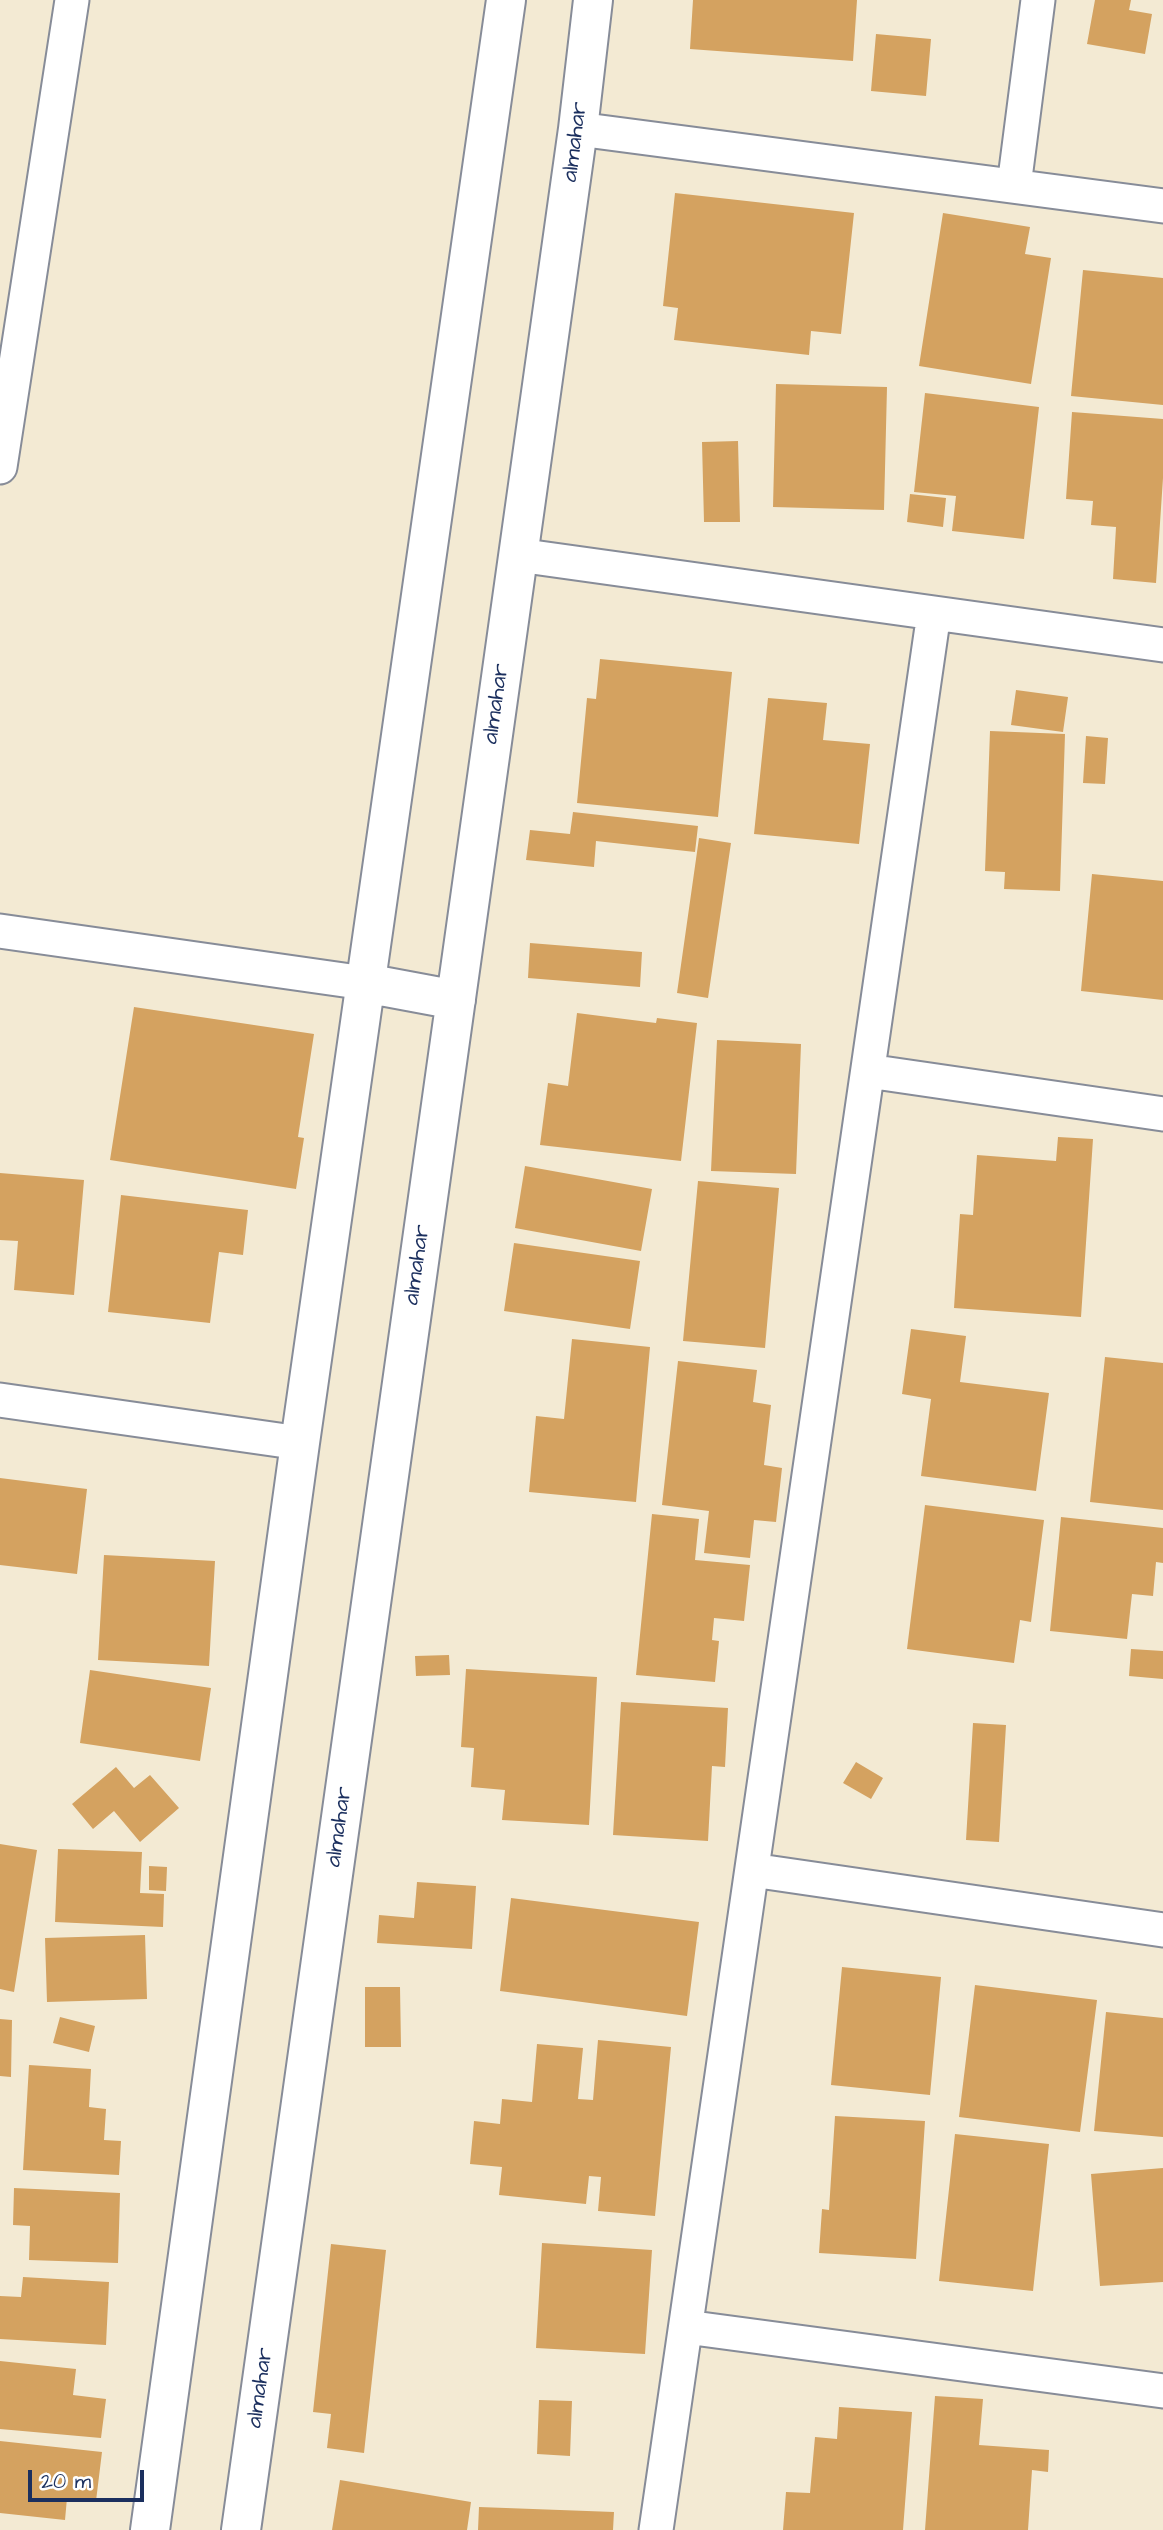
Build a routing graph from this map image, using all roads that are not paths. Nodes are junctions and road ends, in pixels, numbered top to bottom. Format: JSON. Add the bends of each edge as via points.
{"nodes":[{"id":1,"x":72,"y":0,"type":"edge"},
{"id":2,"x":506,"y":0,"type":"edge"},
{"id":3,"x":593,"y":0,"type":"edge"},
{"id":4,"x":1038,"y":0,"type":"edge"},
{"id":5,"x":578,"y":129,"type":"junction"},
{"id":6,"x":1014,"y":186,"type":"junction"},
{"id":7,"x":1163,"y":206,"type":"edge"},
{"id":8,"x":0,"y":467,"type":"edge"},
{"id":9,"x":518,"y":555,"type":"junction"},
{"id":10,"x":934,"y":613,"type":"junction"},
{"id":11,"x":1163,"y":645,"type":"edge"},
{"id":12,"x":0,"y":931,"type":"edge"},
{"id":13,"x":365,"y":984,"type":"junction"},
{"id":14,"x":456,"y":1000,"type":"junction"},
{"id":15,"x":868,"y":1071,"type":"junction"},
{"id":16,"x":1163,"y":1114,"type":"edge"},
{"id":17,"x":0,"y":1400,"type":"edge"},
{"id":18,"x":300,"y":1443,"type":"junction"},
{"id":19,"x":752,"y":1870,"type":"junction"},
{"id":20,"x":1163,"y":1930,"type":"edge"},
{"id":21,"x":686,"y":2327,"type":"junction"},
{"id":22,"x":1163,"y":2391,"type":"edge"},
{"id":23,"x":150,"y":2530,"type":"edge"},
{"id":24,"x":242,"y":2530,"type":"edge"},
{"id":25,"x":656,"y":2530,"type":"edge"}],
"edges":[{"from":1,"to":8,"type":"street"},
{"from":2,"to":13,"type":"street"},
{"from":3,"to":5,"type":"street","name":"almahar"},
{"from":4,"to":6,"type":"street"},
{"from":5,"to":6,"type":"street"},
{"from":5,"to":9,"type":"street","name":"almahar"},
{"from":6,"to":7,"type":"street"},
{"from":9,"to":10,"type":"street"},
{"from":9,"to":14,"type":"street","name":"almahar"},
{"from":10,"to":11,"type":"street"},
{"from":10,"to":15,"type":"street"},
{"from":12,"to":13,"type":"street"},
{"from":13,"to":14,"type":"street"},
{"from":13,"to":18,"type":"street"},
{"from":14,"to":24,"type":"street","name":"almahar"},
{"from":15,"to":16,"type":"street"},
{"from":15,"to":19,"type":"street"},
{"from":17,"to":18,"type":"street"},
{"from":18,"to":23,"type":"street"},
{"from":19,"to":20,"type":"street"},
{"from":19,"to":21,"type":"street"},
{"from":21,"to":22,"type":"street"},
{"from":21,"to":25,"type":"street"}]}
